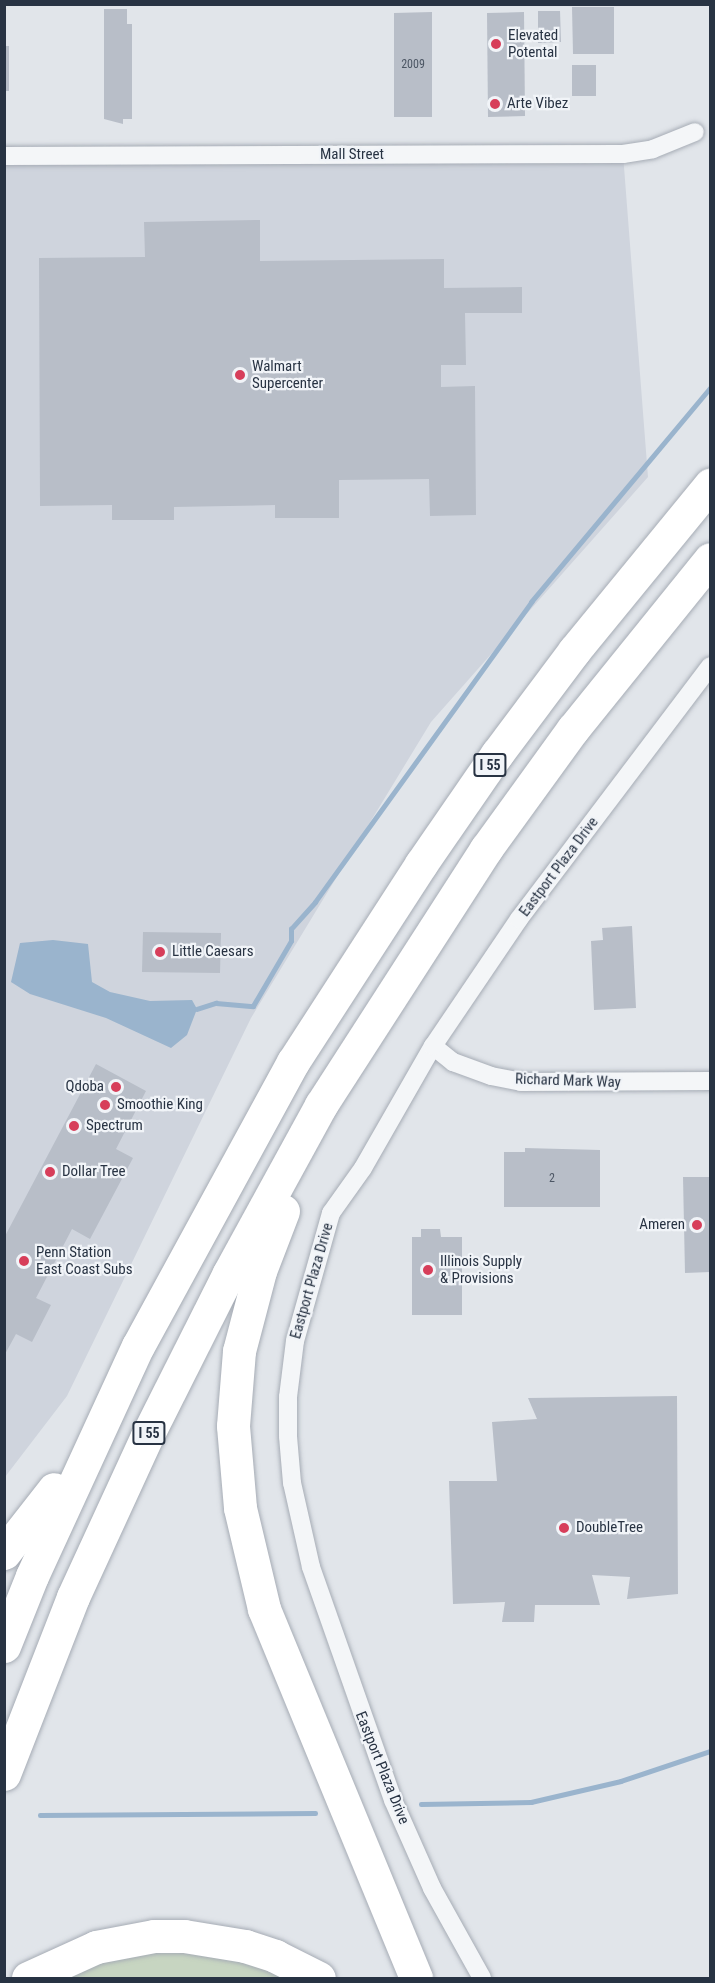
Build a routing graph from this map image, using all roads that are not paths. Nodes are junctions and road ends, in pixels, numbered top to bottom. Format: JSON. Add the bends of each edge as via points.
{"nodes":[{"id":1,"x":696,"y":132,"type":"dead end"},
{"id":2,"x":4,"y":156,"type":"edge"},
{"id":3,"x":711,"y":485,"type":"edge"},
{"id":4,"x":711,"y":559,"type":"edge"},
{"id":5,"x":711,"y":666,"type":"edge"},
{"id":6,"x":434,"y":1046,"type":"junction"},
{"id":7,"x":711,"y":1081,"type":"edge"},
{"id":8,"x":321,"y":1105,"type":"junction"},
{"id":9,"x":86,"y":1455,"type":"junction"},
{"id":10,"x":4,"y":1553,"type":"edge"},
{"id":11,"x":4,"y":1646,"type":"edge"},
{"id":12,"x":4,"y":1774,"type":"edge"},
{"id":13,"x":28,"y":1978,"type":"edge"},
{"id":14,"x":319,"y":1978,"type":"edge"},
{"id":15,"x":416,"y":1978,"type":"edge"},
{"id":16,"x":482,"y":1978,"type":"edge"}],
"edges":[{"from":1,"to":2,"type":"street","name":"Mall Street","via":[[653,149],[623,154]]},
{"from":3,"to":9,"type":"highway","number":"I 55","via":[[574,651],[504,745],[350,971],[235,1162]]},
{"from":4,"to":8,"type":"highway","number":"I 55","via":[[573,729],[486,849]]},
{"from":5,"to":6,"type":"street","name":"Eastport Plaza Drive","via":[[519,920]]},
{"from":6,"to":7,"type":"street","name":"Richard Mark Way","via":[[453,1062],[521,1082]]},
{"from":6,"to":16,"type":"street","name":"Eastport Plaza Drive","via":[[363,1168],[331,1213],[295,1341],[288,1436],[303,1537],[368,1735],[432,1888]]},
{"from":8,"to":12,"type":"highway","number":"I 55","via":[[147,1436],[73,1597]]},
{"from":8,"to":15,"type":"highway","via":[[311,1156],[278,1221],[244,1321],[233,1426],[240,1508],[264,1609]]},
{"from":9,"to":10,"type":"highway","via":[[59,1482],[43,1508]]},
{"from":9,"to":11,"type":"highway","number":"I 55"},
{"from":13,"to":14,"type":"highway","via":[[96,1947],[154,1936],[194,1937],[245,1946]]}]}
